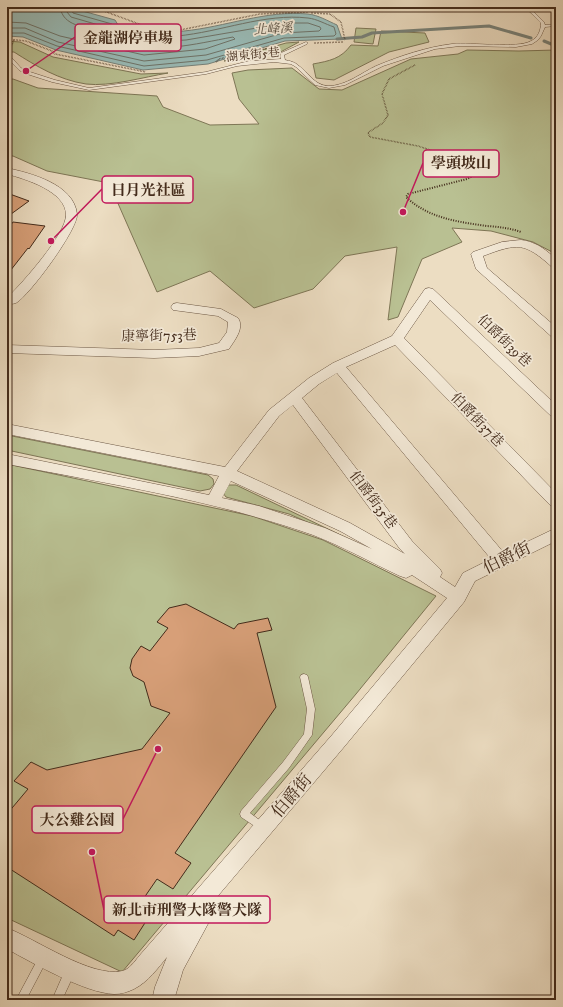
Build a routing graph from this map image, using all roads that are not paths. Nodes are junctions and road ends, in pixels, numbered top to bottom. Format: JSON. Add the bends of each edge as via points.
{"nodes":[{"id":1,"x":527,"y":7,"type":"edge"},
{"id":2,"x":556,"y":25,"type":"edge"},
{"id":3,"x":544,"y":26,"type":"junction"},
{"id":4,"x":306,"y":43,"type":"dead end"},
{"id":5,"x":7,"y":55,"type":"edge"},
{"id":6,"x":283,"y":61,"type":"junction"},
{"id":7,"x":7,"y":172,"type":"edge"},
{"id":8,"x":556,"y":265,"type":"edge"},
{"id":9,"x":7,"y":300,"type":"edge"},
{"id":10,"x":177,"y":307,"type":"dead end"},
{"id":11,"x":556,"y":334,"type":"edge"},
{"id":12,"x":397,"y":339,"type":"junction"},
{"id":13,"x":7,"y":349,"type":"edge"},
{"id":14,"x":338,"y":366,"type":"junction"},
{"id":15,"x":294,"y":397,"type":"junction"},
{"id":16,"x":556,"y":413,"type":"edge"},
{"id":17,"x":7,"y":429,"type":"edge"},
{"id":18,"x":7,"y":459,"type":"edge"},
{"id":19,"x":228,"y":473,"type":"junction"},
{"id":20,"x":213,"y":501,"type":"junction"},
{"id":21,"x":556,"y":502,"type":"edge"},
{"id":22,"x":556,"y":534,"type":"edge"},
{"id":23,"x":502,"y":561,"type":"junction"},
{"id":24,"x":458,"y":597,"type":"junction"},
{"id":25,"x":304,"y":677,"type":"dead end"},
{"id":26,"x":264,"y":828,"type":"junction"},
{"id":27,"x":220,"y":880,"type":"junction"},
{"id":28,"x":7,"y":938,"type":"edge"},
{"id":29,"x":44,"y":956,"type":"junction"},
{"id":30,"x":71,"y":970,"type":"junction"},
{"id":31,"x":21,"y":1000,"type":"edge"},
{"id":32,"x":57,"y":1000,"type":"edge"},
{"id":33,"x":163,"y":1000,"type":"edge"}],
"edges":[{"from":1,"to":3,"type":"lane"},
{"from":2,"to":3,"type":"lane"},
{"from":3,"to":6,"type":"lane","name":"湖東街5巷","via":[[541,36],[526,45],[451,45],[381,65],[337,86],[314,83],[292,63]]},
{"from":4,"to":6,"type":"lane","via":[[282,54]]},
{"from":5,"to":6,"type":"lane","name":"湖東街5巷","via":[[28,73],[89,89],[206,73],[248,63]]},
{"from":7,"to":9,"type":"street","via":[[27,175],[55,189],[68,204],[72,216],[69,229],[24,289],[12,300]]},
{"from":8,"to":11,"type":"street","via":[[527,244],[492,248],[477,254],[482,269]]},
{"from":10,"to":13,"type":"street","name":"康寧街753巷","via":[[221,313],[234,321],[233,332],[224,346],[199,352],[154,354]]},
{"from":12,"to":14,"type":"street"},
{"from":12,"to":16,"type":"street","name":"伯爵街39巷","via":[[429,292]]},
{"from":12,"to":21,"type":"street","name":"伯爵街37巷"},
{"from":14,"to":15,"type":"street"},
{"from":14,"to":23,"type":"street"},
{"from":15,"to":19,"type":"street","via":[[274,413]]},
{"from":15,"to":24,"type":"street","name":"伯爵街35巷","via":[[406,545]]},
{"from":17,"to":19,"type":"street"},
{"from":18,"to":20,"type":"street"},
{"from":19,"to":20,"type":"street"},
{"from":19,"to":24,"type":"street","via":[[345,527],[395,555]]},
{"from":20,"to":24,"type":"street","via":[[260,512],[320,532]]},
{"from":22,"to":23,"type":"street","name":"伯爵街"},
{"from":23,"to":24,"type":"street","name":"伯爵街","via":[[469,577]]},
{"from":24,"to":26,"type":"street","name":"伯爵街"},
{"from":25,"to":26,"type":"lane","via":[[311,709],[308,735],[286,766],[244,814]]},
{"from":26,"to":27,"type":"street","name":"伯爵街"},
{"from":27,"to":30,"type":"street","name":"伯爵街","via":[[148,963],[126,982],[114,984],[99,981]]},
{"from":27,"to":33,"type":"street","via":[[171,969]]},
{"from":28,"to":29,"type":"street","name":"伯爵街"},
{"from":29,"to":30,"type":"street","name":"伯爵街"},
{"from":29,"to":31,"type":"lane"},
{"from":30,"to":32,"type":"lane"}]}
